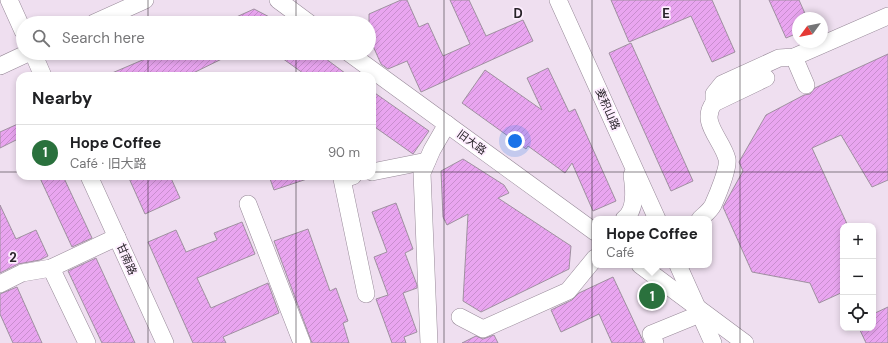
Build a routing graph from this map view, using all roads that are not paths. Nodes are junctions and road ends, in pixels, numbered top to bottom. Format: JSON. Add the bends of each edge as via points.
{"nodes":[{"id":1,"x":9,"y":0,"type":"edge"},
{"id":2,"x":145,"y":0,"type":"edge"},
{"id":3,"x":278,"y":0,"type":"edge"},
{"id":4,"x":558,"y":0,"type":"edge"},
{"id":5,"x":16,"y":16,"type":"edge"},
{"id":6,"x":110,"y":16,"type":"edge"},
{"id":7,"x":300,"y":16,"type":"edge"},
{"id":8,"x":888,"y":16,"type":"edge"},
{"id":9,"x":794,"y":57,"type":"junction"},
{"id":10,"x":16,"y":59,"type":"edge"},
{"id":11,"x":36,"y":60,"type":"edge"},
{"id":12,"x":359,"y":60,"type":"edge"},
{"id":13,"x":0,"y":66,"type":"edge"},
{"id":14,"x":41,"y":72,"type":"edge"},
{"id":15,"x":375,"y":72,"type":"edge"},
{"id":16,"x":376,"y":73,"type":"edge"},
{"id":17,"x":766,"y":78,"type":"dead end"},
{"id":18,"x":806,"y":85,"type":"dead end"},
{"id":19,"x":714,"y":103,"type":"junction"},
{"id":20,"x":447,"y":124,"type":"junction"},
{"id":21,"x":621,"y":140,"type":"junction"},
{"id":22,"x":427,"y":161,"type":"junction"},
{"id":23,"x":376,"y":171,"type":"edge"},
{"id":24,"x":91,"y":180,"type":"edge"},
{"id":25,"x":342,"y":180,"type":"edge"},
{"id":26,"x":248,"y":204,"type":"dead end"},
{"id":27,"x":562,"y":207,"type":"junction"},
{"id":28,"x":627,"y":216,"type":"edge"},
{"id":29,"x":656,"y":216,"type":"edge"},
{"id":30,"x":703,"y":216,"type":"edge"},
{"id":31,"x":592,"y":224,"type":"edge"},
{"id":32,"x":592,"y":230,"type":"edge"},
{"id":33,"x":117,"y":237,"type":"junction"},
{"id":34,"x":592,"y":262,"type":"edge"},
{"id":35,"x":51,"y":268,"type":"junction"},
{"id":36,"x":644,"y":268,"type":"edge"},
{"id":37,"x":679,"y":268,"type":"edge"},
{"id":38,"x":0,"y":284,"type":"edge"},
{"id":39,"x":366,"y":294,"type":"dead end"},
{"id":40,"x":698,"y":310,"type":"junction"},
{"id":41,"x":460,"y":317,"type":"dead end"},
{"id":42,"x":87,"y":343,"type":"edge"},
{"id":43,"x":165,"y":343,"type":"edge"},
{"id":44,"x":302,"y":343,"type":"edge"},
{"id":45,"x":429,"y":343,"type":"edge"},
{"id":46,"x":655,"y":343,"type":"edge"},
{"id":47,"x":712,"y":343,"type":"edge"},
{"id":48,"x":745,"y":343,"type":"edge"}],
"edges":[{"from":1,"to":5,"type":"street"},
{"from":2,"to":6,"type":"street"},
{"from":3,"to":7,"type":"street"},
{"from":4,"to":21,"type":"street","name":"麦积山路"},
{"from":8,"to":9,"type":"street"},
{"from":9,"to":18,"type":"street"},
{"from":9,"to":19,"type":"street","via":[[779,58],[722,84],[714,94]]},
{"from":10,"to":13,"type":"street"},
{"from":11,"to":14,"type":"street"},
{"from":12,"to":15,"type":"street","name":"旧大路"},
{"from":16,"to":20,"type":"street","name":"旧大路"},
{"from":17,"to":19,"type":"street"},
{"from":19,"to":30,"type":"street","via":[[709,110],[708,119],[727,159],[727,168],[712,207]]},
{"from":20,"to":22,"type":"street"},
{"from":20,"to":27,"type":"street","name":"旧大路"},
{"from":21,"to":28,"type":"street","via":[[632,174],[634,196]]},
{"from":21,"to":29,"type":"street","name":"麦积山路"},
{"from":22,"to":23,"type":"street"},
{"from":22,"to":45,"type":"street","via":[[422,173]]},
{"from":24,"to":33,"type":"street","name":"甘南路"},
{"from":25,"to":39,"type":"street"},
{"from":26,"to":44,"type":"street"},
{"from":27,"to":31,"type":"street"},
{"from":27,"to":32,"type":"street","name":"旧大路"},
{"from":33,"to":35,"type":"street"},
{"from":33,"to":43,"type":"street","name":"甘南路"},
{"from":34,"to":41,"type":"street","via":[[568,291],[483,329]]},
{"from":35,"to":38,"type":"street","via":[[22,273]]},
{"from":35,"to":42,"type":"street"},
{"from":36,"to":40,"type":"street"},
{"from":37,"to":40,"type":"street"},
{"from":40,"to":46,"type":"street","via":[[651,334]]},
{"from":40,"to":47,"type":"street"},
{"from":40,"to":48,"type":"street"}]}
